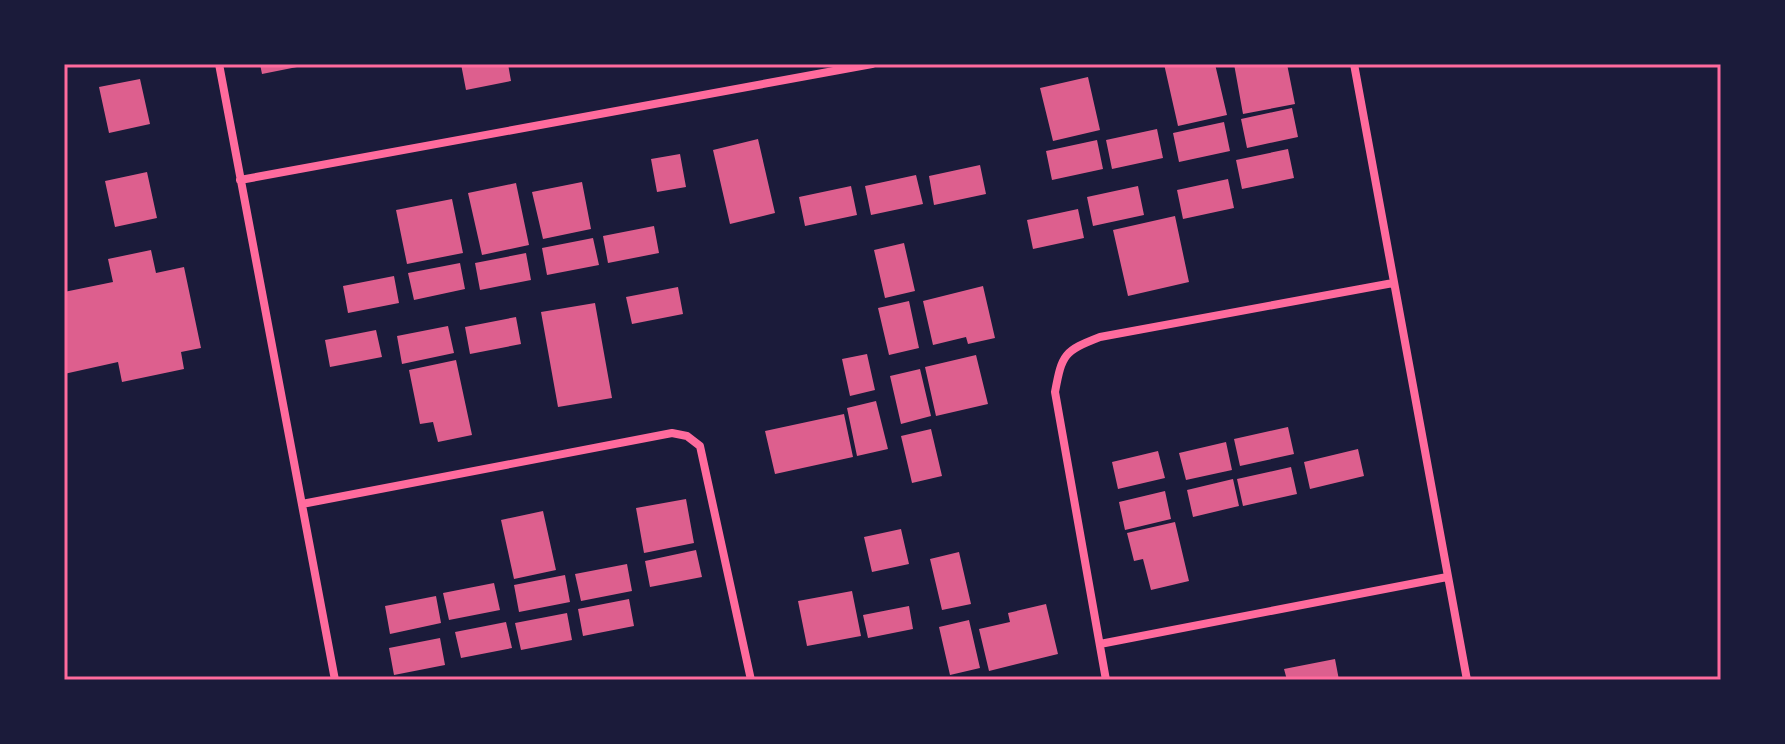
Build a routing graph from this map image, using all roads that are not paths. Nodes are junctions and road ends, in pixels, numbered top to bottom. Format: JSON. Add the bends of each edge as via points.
{"nodes":[{"id":1,"x":219,"y":64,"type":"edge"},
{"id":2,"x":872,"y":64,"type":"edge"},
{"id":3,"x":1354,"y":64,"type":"edge"},
{"id":4,"x":240,"y":180,"type":"junction"},
{"id":5,"x":1393,"y":283,"type":"junction"},
{"id":6,"x":302,"y":504,"type":"junction"},
{"id":7,"x":1447,"y":577,"type":"junction"},
{"id":8,"x":1100,"y":644,"type":"junction"},
{"id":9,"x":335,"y":680,"type":"edge"},
{"id":10,"x":751,"y":680,"type":"edge"},
{"id":11,"x":1106,"y":680,"type":"edge"},
{"id":12,"x":1467,"y":680,"type":"edge"}],
"edges":[{"from":1,"to":4,"type":"street"},
{"from":2,"to":4,"type":"street"},
{"from":3,"to":5,"type":"street"},
{"from":4,"to":6,"type":"street"},
{"from":5,"to":7,"type":"street"},
{"from":5,"to":8,"type":"street","via":[[1100,337],[1072,348],[1060,364],[1055,392]]},
{"from":6,"to":9,"type":"street"},
{"from":6,"to":10,"type":"street","via":[[672,433],[687,436],[700,446]]},
{"from":7,"to":8,"type":"street"},
{"from":7,"to":12,"type":"street"},
{"from":8,"to":11,"type":"street"}]}
